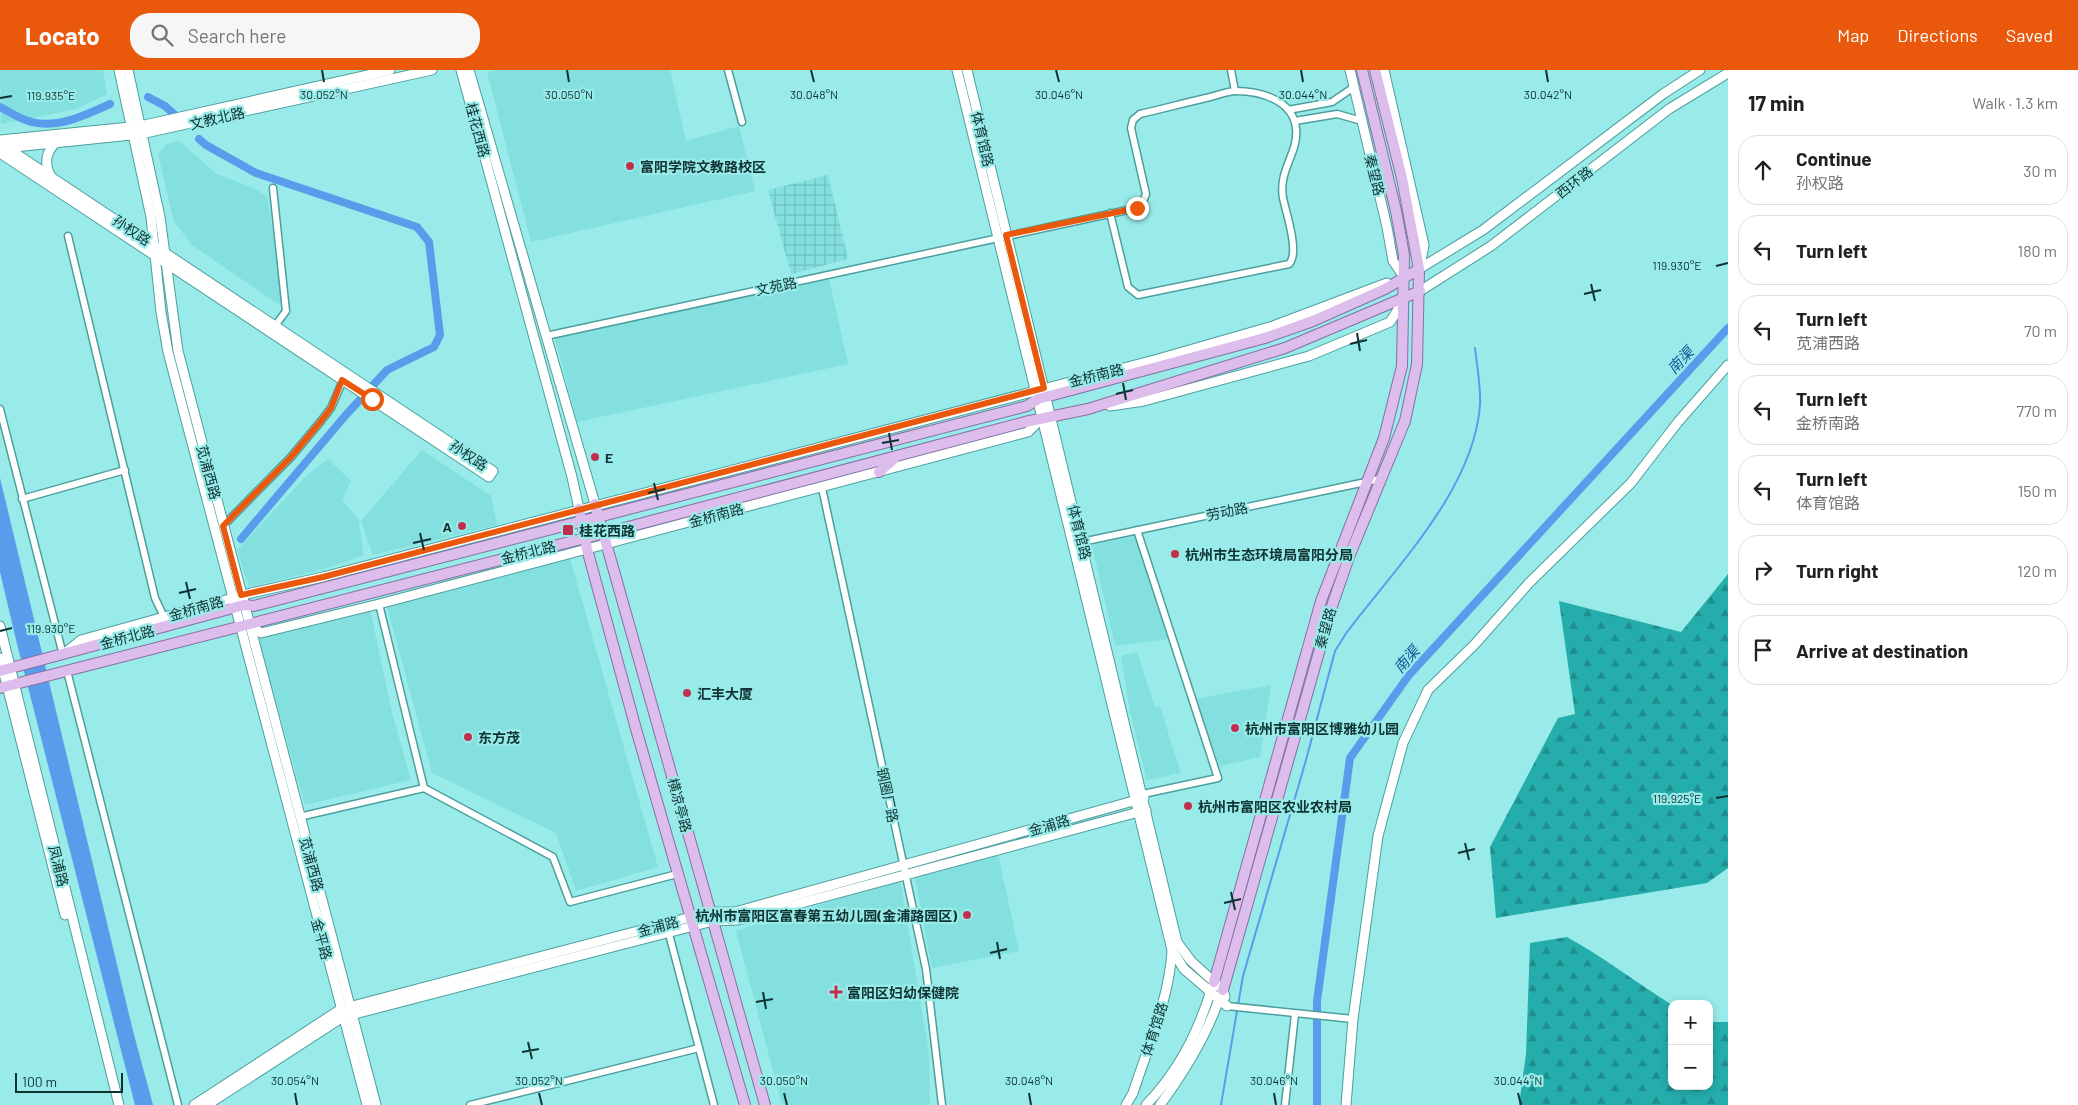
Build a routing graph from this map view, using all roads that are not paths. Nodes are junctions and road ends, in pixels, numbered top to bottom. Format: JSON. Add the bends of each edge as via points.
{"nodes":[{"id":1,"x":119,"y":70,"type":"edge"},
{"id":2,"x":128,"y":70,"type":"edge"},
{"id":3,"x":390,"y":70,"type":"edge"},
{"id":4,"x":432,"y":70,"type":"edge"},
{"id":5,"x":461,"y":70,"type":"edge"},
{"id":6,"x":469,"y":70,"type":"edge"},
{"id":7,"x":728,"y":70,"type":"edge"},
{"id":8,"x":956,"y":70,"type":"edge"},
{"id":9,"x":967,"y":70,"type":"edge"},
{"id":10,"x":1230,"y":70,"type":"edge"},
{"id":11,"x":1350,"y":70,"type":"edge"},
{"id":12,"x":1362,"y":70,"type":"edge"},
{"id":13,"x":1375,"y":70,"type":"edge"},
{"id":14,"x":1384,"y":70,"type":"edge"},
{"id":15,"x":1700,"y":70,"type":"edge"},
{"id":16,"x":1728,"y":73,"type":"edge"},
{"id":17,"x":1354,"y":87,"type":"junction"},
{"id":18,"x":1235,"y":91,"type":"junction"},
{"id":19,"x":1288,"y":110,"type":"junction"},
{"id":20,"x":199,"y":117,"type":"junction"},
{"id":21,"x":1295,"y":121,"type":"junction"},
{"id":22,"x":1362,"y":121,"type":"junction"},
{"id":23,"x":742,"y":122,"type":"dead end"},
{"id":24,"x":136,"y":131,"type":"junction"},
{"id":25,"x":58,"y":142,"type":"junction"},
{"id":26,"x":1,"y":146,"type":"edge"},
{"id":27,"x":52,"y":177,"type":"junction"},
{"id":28,"x":272,"y":188,"type":"dead end"},
{"id":29,"x":1110,"y":213,"type":"junction"},
{"id":30,"x":68,"y":236,"type":"dead end"},
{"id":31,"x":1001,"y":236,"type":"junction"},
{"id":32,"x":155,"y":245,"type":"junction"},
{"id":33,"x":166,"y":253,"type":"junction"},
{"id":34,"x":156,"y":256,"type":"junction"},
{"id":35,"x":167,"y":264,"type":"junction"},
{"id":36,"x":1419,"y":269,"type":"junction"},
{"id":37,"x":1404,"y":277,"type":"junction"},
{"id":38,"x":1420,"y":291,"type":"junction"},
{"id":39,"x":1405,"y":299,"type":"junction"},
{"id":40,"x":275,"y":326,"type":"junction"},
{"id":41,"x":546,"y":336,"type":"junction"},
{"id":42,"x":1728,"y":366,"type":"edge"},
{"id":43,"x":342,"y":380,"type":"junction"},
{"id":44,"x":352,"y":382,"type":"junction"},
{"id":45,"x":1041,"y":394,"type":"junction"},
{"id":46,"x":374,"y":396,"type":"junction"},
{"id":47,"x":0,"y":409,"type":"edge"},
{"id":48,"x":1088,"y":409,"type":"junction"},
{"id":49,"x":1047,"y":417,"type":"junction"},
{"id":50,"x":831,"y":444,"type":"junction"},
{"id":51,"x":852,"y":451,"type":"junction"},
{"id":52,"x":896,"y":456,"type":"junction"},
{"id":53,"x":124,"y":470,"type":"junction"},
{"id":54,"x":880,"y":472,"type":"junction"},
{"id":55,"x":1380,"y":479,"type":"junction"},
{"id":56,"x":1367,"y":482,"type":"junction"},
{"id":57,"x":822,"y":488,"type":"junction"},
{"id":58,"x":22,"y":499,"type":"junction"},
{"id":59,"x":595,"y":504,"type":"junction"},
{"id":60,"x":579,"y":509,"type":"junction"},
{"id":61,"x":600,"y":518,"type":"junction"},
{"id":62,"x":581,"y":522,"type":"junction"},
{"id":63,"x":223,"y":526,"type":"junction"},
{"id":64,"x":1137,"y":530,"type":"junction"},
{"id":65,"x":584,"y":538,"type":"junction"},
{"id":66,"x":605,"y":538,"type":"junction"},
{"id":67,"x":1078,"y":543,"type":"junction"},
{"id":68,"x":587,"y":549,"type":"junction"},
{"id":69,"x":323,"y":577,"type":"junction"},
{"id":70,"x":345,"y":583,"type":"junction"},
{"id":71,"x":238,"y":601,"type":"junction"},
{"id":72,"x":379,"y":604,"type":"junction"},
{"id":73,"x":164,"y":617,"type":"junction"},
{"id":74,"x":0,"y":626,"type":"edge"},
{"id":75,"x":244,"y":626,"type":"junction"},
{"id":76,"x":63,"y":655,"type":"junction"},
{"id":77,"x":0,"y":658,"type":"edge"},
{"id":78,"x":6,"y":669,"type":"edge"},
{"id":79,"x":68,"y":671,"type":"junction"},
{"id":80,"x":11,"y":685,"type":"edge"},
{"id":81,"x":424,"y":788,"type":"junction"},
{"id":82,"x":1141,"y":798,"type":"junction"},
{"id":83,"x":1143,"y":811,"type":"junction"},
{"id":84,"x":299,"y":817,"type":"junction"},
{"id":85,"x":904,"y":869,"type":"junction"},
{"id":86,"x":677,"y":874,"type":"junction"},
{"id":87,"x":711,"y":917,"type":"junction"},
{"id":88,"x":691,"y":923,"type":"junction"},
{"id":89,"x":669,"y":934,"type":"junction"},
{"id":90,"x":1175,"y":946,"type":"junction"},
{"id":91,"x":1212,"y":987,"type":"junction"},
{"id":92,"x":1221,"y":995,"type":"junction"},
{"id":93,"x":1229,"y":1007,"type":"joint"},
{"id":94,"x":346,"y":1012,"type":"junction"},
{"id":95,"x":1295,"y":1014,"type":"junction"},
{"id":96,"x":1353,"y":1019,"type":"junction"},
{"id":97,"x":699,"y":1048,"type":"junction"},
{"id":98,"x":113,"y":1105,"type":"edge"},
{"id":99,"x":119,"y":1105,"type":"edge"},
{"id":100,"x":178,"y":1105,"type":"edge"},
{"id":101,"x":194,"y":1105,"type":"edge"},
{"id":102,"x":207,"y":1105,"type":"edge"},
{"id":103,"x":367,"y":1105,"type":"edge"},
{"id":104,"x":376,"y":1105,"type":"edge"},
{"id":105,"x":470,"y":1105,"type":"edge"},
{"id":106,"x":714,"y":1105,"type":"edge"},
{"id":107,"x":745,"y":1105,"type":"edge"},
{"id":108,"x":765,"y":1105,"type":"edge"},
{"id":109,"x":942,"y":1105,"type":"edge"},
{"id":110,"x":1126,"y":1105,"type":"edge"},
{"id":111,"x":1146,"y":1105,"type":"edge"},
{"id":112,"x":1160,"y":1105,"type":"edge"},
{"id":113,"x":1285,"y":1105,"type":"edge"},
{"id":114,"x":1346,"y":1105,"type":"edge"}],
"edges":[{"from":1,"to":24,"type":"main road","name":"苋浦西路"},
{"from":2,"to":24,"type":"main road","name":"苋浦西路"},
{"from":3,"to":20,"type":"main road","name":"文教北路"},
{"from":4,"to":20,"type":"main road","name":"文教北路"},
{"from":5,"to":60,"type":"main road","name":"桂花西路"},
{"from":6,"to":41,"type":"main road","name":"桂花西路"},
{"from":7,"to":23,"type":"street"},
{"from":8,"to":31,"type":"main road","name":"体育馆路"},
{"from":9,"to":31,"type":"main road","name":"体育馆路"},
{"from":10,"to":18,"type":"street"},
{"from":11,"to":17,"type":"main road","name":"秦望路"},
{"from":12,"to":37,"type":"main road","name":"秦望路","via":[[1396,211],[1404,255]]},
{"from":13,"to":36,"type":"main road","name":"秦望路","via":[[1402,178]]},
{"from":14,"to":36,"type":"main road","name":"秦望路","via":[[1424,245]]},
{"from":15,"to":36,"type":"main road","name":"西环路","via":[[1663,94],[1483,230]]},
{"from":16,"to":38,"type":"main road","name":"西环路","via":[[1669,109],[1491,246]]},
{"from":17,"to":19,"type":"street","via":[[1332,102]]},
{"from":17,"to":22,"type":"main road","name":"秦望路"},
{"from":18,"to":19,"type":"street","via":[[1272,97]]},
{"from":18,"to":29,"type":"street","name":"文苑路","via":[[1136,116],[1131,128],[1145,198],[1137,208]]},
{"from":19,"to":21,"type":"street"},
{"from":20,"to":24,"type":"main road","name":"文教北路"},
{"from":21,"to":22,"type":"street","via":[[1337,114]]},
{"from":21,"to":29,"type":"street","via":[[1296,140],[1282,181],[1294,253],[1289,264],[1138,295],[1128,287]]},
{"from":22,"to":37,"type":"main road","name":"秦望路","via":[[1393,261]]},
{"from":24,"to":25,"type":"main road","name":"文教北路"},
{"from":24,"to":26,"type":"main road","name":"文教北路"},
{"from":24,"to":32,"type":"main road","name":"苋浦西路"},
{"from":24,"to":33,"type":"main road","name":"苋浦西路"},
{"from":25,"to":26,"type":"main road","name":"文教北路"},
{"from":25,"to":27,"type":"main road","via":[[46,161]]},
{"from":26,"to":27,"type":"main road","name":"孙权路"},
{"from":26,"to":34,"type":"main road","name":"孙权路"},
{"from":27,"to":32,"type":"main road","name":"孙权路"},
{"from":28,"to":40,"type":"street","via":[[286,311]]},
{"from":29,"to":31,"type":"street","name":"文苑路"},
{"from":30,"to":53,"type":"street"},
{"from":31,"to":41,"type":"street","name":"文苑路"},
{"from":31,"to":45,"type":"main road","name":"体育馆路"},
{"from":32,"to":33,"type":"main road","name":"孙权路"},
{"from":32,"to":34,"type":"main road","name":"苋浦西路"},
{"from":33,"to":35,"type":"main road","name":"苋浦西路"},
{"from":33,"to":40,"type":"main road","name":"孙权路"},
{"from":34,"to":35,"type":"main road","name":"孙权路"},
{"from":34,"to":71,"type":"main road","name":"苋浦西路","via":[[168,352]]},
{"from":35,"to":43,"type":"main road","name":"孙权路"},
{"from":35,"to":63,"type":"main road","name":"苋浦西路","via":[[178,351]]},
{"from":36,"to":37,"type":"main road","name":"金桥南路"},
{"from":36,"to":38,"type":"main road","name":"秦望路"},
{"from":37,"to":39,"type":"main road","name":"秦望路"},
{"from":37,"to":45,"type":"main road","name":"金桥南路","via":[[1385,289],[1313,321],[1266,338]]},
{"from":38,"to":39,"type":"main road","name":"金桥南路"},
{"from":38,"to":55,"type":"main road","name":"秦望路","via":[[1414,389],[1405,421]]},
{"from":39,"to":48,"type":"main road","name":"金桥南路","via":[[1285,348]]},
{"from":39,"to":48,"type":"main road","name":"金桥南路","via":[[1390,322],[1308,356],[1144,401]]},
{"from":39,"to":56,"type":"main road","name":"秦望路","via":[[1402,366],[1396,398]]},
{"from":40,"to":44,"type":"main road","name":"孙权路"},
{"from":41,"to":59,"type":"main road","name":"桂花西路"},
{"from":42,"to":96,"type":"main road","via":[[1678,422],[1631,483],[1529,583],[1475,644],[1428,690],[1403,743],[1378,836]]},
{"from":43,"to":44,"type":"main road","name":"孙权路"},
{"from":43,"to":63,"type":"street","via":[[331,408],[321,421],[291,457]]},
{"from":44,"to":46,"type":"main road","name":"孙权路"},
{"from":45,"to":49,"type":"main road","name":"体育馆路"},
{"from":45,"to":50,"type":"main road","name":"金桥南路"},
{"from":45,"to":51,"type":"main road","name":"金桥南路","via":[[1027,406]]},
{"from":46,"to":46,"type":"main road","name":"孙权路","via":[[488,477],[493,471]]},
{"from":47,"to":58,"type":"street"},
{"from":48,"to":49,"type":"main road","name":"金桥南路"},
{"from":49,"to":52,"type":"main road","name":"金桥南路"},
{"from":49,"to":54,"type":"main road","name":"金桥南路","via":[[1028,432]]},
{"from":49,"to":67,"type":"main road","name":"体育馆路"},
{"from":50,"to":51,"type":"main road"},
{"from":50,"to":59,"type":"main road","name":"金桥南路"},
{"from":51,"to":61,"type":"main road","name":"金桥南路"},
{"from":52,"to":54,"type":"main road"},
{"from":52,"to":66,"type":"main road","name":"金桥南路"},
{"from":53,"to":58,"type":"street"},
{"from":53,"to":73,"type":"street","via":[[155,598]]},
{"from":54,"to":57,"type":"main road","name":"金桥南路"},
{"from":55,"to":56,"type":"street","name":"劳动路"},
{"from":55,"to":92,"type":"main road","name":"秦望路","via":[[1333,602]]},
{"from":56,"to":64,"type":"street","name":"劳动路"},
{"from":56,"to":91,"type":"main road","name":"秦望路","via":[[1322,601]]},
{"from":57,"to":66,"type":"main road","name":"金桥南路"},
{"from":57,"to":85,"type":"street","name":"钢圈厂路"},
{"from":58,"to":76,"type":"street"},
{"from":59,"to":60,"type":"main road","name":"金桥南路"},
{"from":59,"to":61,"type":"main road","name":"横凉亭路"},
{"from":60,"to":62,"type":"main road","name":"横凉亭路"},
{"from":60,"to":69,"type":"main road","name":"金桥南路"},
{"from":61,"to":62,"type":"main road","name":"金桥北路"},
{"from":61,"to":66,"type":"main road","name":"横凉亭路"},
{"from":62,"to":65,"type":"main road","name":"横凉亭路"},
{"from":62,"to":70,"type":"main road","name":"金桥北路"},
{"from":63,"to":71,"type":"main road","name":"苋浦西路"},
{"from":64,"to":67,"type":"street","name":"劳动路"},
{"from":64,"to":82,"type":"street","via":[[1218,778]]},
{"from":65,"to":66,"type":"main road","name":"金桥北路"},
{"from":65,"to":68,"type":"main road","name":"横凉亭路"},
{"from":65,"to":75,"type":"main road","name":"金桥北路"},
{"from":66,"to":68,"type":"main road","name":"金桥南路"},
{"from":66,"to":87,"type":"main road","name":"横凉亭路"},
{"from":67,"to":82,"type":"main road","name":"体育馆路"},
{"from":68,"to":72,"type":"main road","name":"金桥北路"},
{"from":68,"to":86,"type":"main road","name":"横凉亭路"},
{"from":69,"to":70,"type":"main road"},
{"from":69,"to":71,"type":"main road","name":"金桥南路"},
{"from":70,"to":71,"type":"main road","name":"金桥北路","via":[[254,606]]},
{"from":71,"to":73,"type":"main road","name":"金桥南路"},
{"from":71,"to":75,"type":"main road","name":"苋浦西路"},
{"from":71,"to":76,"type":"main road","name":"金桥北路"},
{"from":72,"to":75,"type":"main road","name":"金桥北路","via":[[261,633]]},
{"from":72,"to":81,"type":"street"},
{"from":73,"to":76,"type":"main road","name":"金桥南路","via":[[81,640]]},
{"from":74,"to":78,"type":"main road","name":"凤浦路"},
{"from":75,"to":79,"type":"main road","name":"金桥北路"},
{"from":75,"to":84,"type":"main road","name":"苋浦西路"},
{"from":75,"to":94,"type":"main road","name":"金平路"},
{"from":76,"to":78,"type":"main road","name":"金桥北路"},
{"from":77,"to":78,"type":"main road","name":"凤浦路"},
{"from":78,"to":80,"type":"main road","name":"凤浦路"},
{"from":79,"to":80,"type":"main road","name":"金桥北路"},
{"from":79,"to":100,"type":"street"},
{"from":80,"to":98,"type":"main road","name":"凤浦路"},
{"from":80,"to":99,"type":"main road","name":"凤浦路"},
{"from":81,"to":84,"type":"street"},
{"from":81,"to":86,"type":"street","via":[[553,857],[570,902]]},
{"from":82,"to":83,"type":"main road","name":"体育馆路"},
{"from":82,"to":85,"type":"main road","name":"金浦路"},
{"from":83,"to":85,"type":"main road","name":"金浦路"},
{"from":83,"to":90,"type":"main road","name":"体育馆路"},
{"from":84,"to":94,"type":"main road","name":"苋浦西路"},
{"from":85,"to":87,"type":"main road","name":"金浦路","via":[[738,920]]},
{"from":85,"to":109,"type":"street","name":"钢圈厂路","via":[[926,969]]},
{"from":86,"to":88,"type":"main road","name":"横凉亭路"},
{"from":87,"to":88,"type":"main road","name":"金浦路"},
{"from":87,"to":108,"type":"main road","name":"横凉亭路"},
{"from":88,"to":89,"type":"main road","name":"金浦路"},
{"from":88,"to":94,"type":"main road","name":"金浦路"},
{"from":88,"to":107,"type":"main road","name":"横凉亭路"},
{"from":89,"to":94,"type":"main road","name":"金浦路"},
{"from":89,"to":97,"type":"street"},
{"from":90,"to":91,"type":"main road","name":"体育馆路"},
{"from":90,"to":110,"type":"main road","name":"体育馆路","via":[[1165,994],[1133,1093]]},
{"from":91,"to":92,"type":"main road","name":"体育馆路"},
{"from":91,"to":111,"type":"main road","via":[[1179,1065]]},
{"from":92,"to":93,"type":"main road","name":"体育馆路"},
{"from":92,"to":112,"type":"main road","via":[[1184,1072]]},
{"from":93,"to":95,"type":"street"},
{"from":94,"to":101,"type":"main road","name":"金浦路"},
{"from":94,"to":102,"type":"main road","name":"金浦路"},
{"from":94,"to":103,"type":"main road","name":"金平路"},
{"from":94,"to":104,"type":"main road","name":"金平路"},
{"from":95,"to":96,"type":"street"},
{"from":95,"to":113,"type":"street"},
{"from":96,"to":114,"type":"main road"},
{"from":97,"to":105,"type":"street"},
{"from":97,"to":106,"type":"street"}]}
